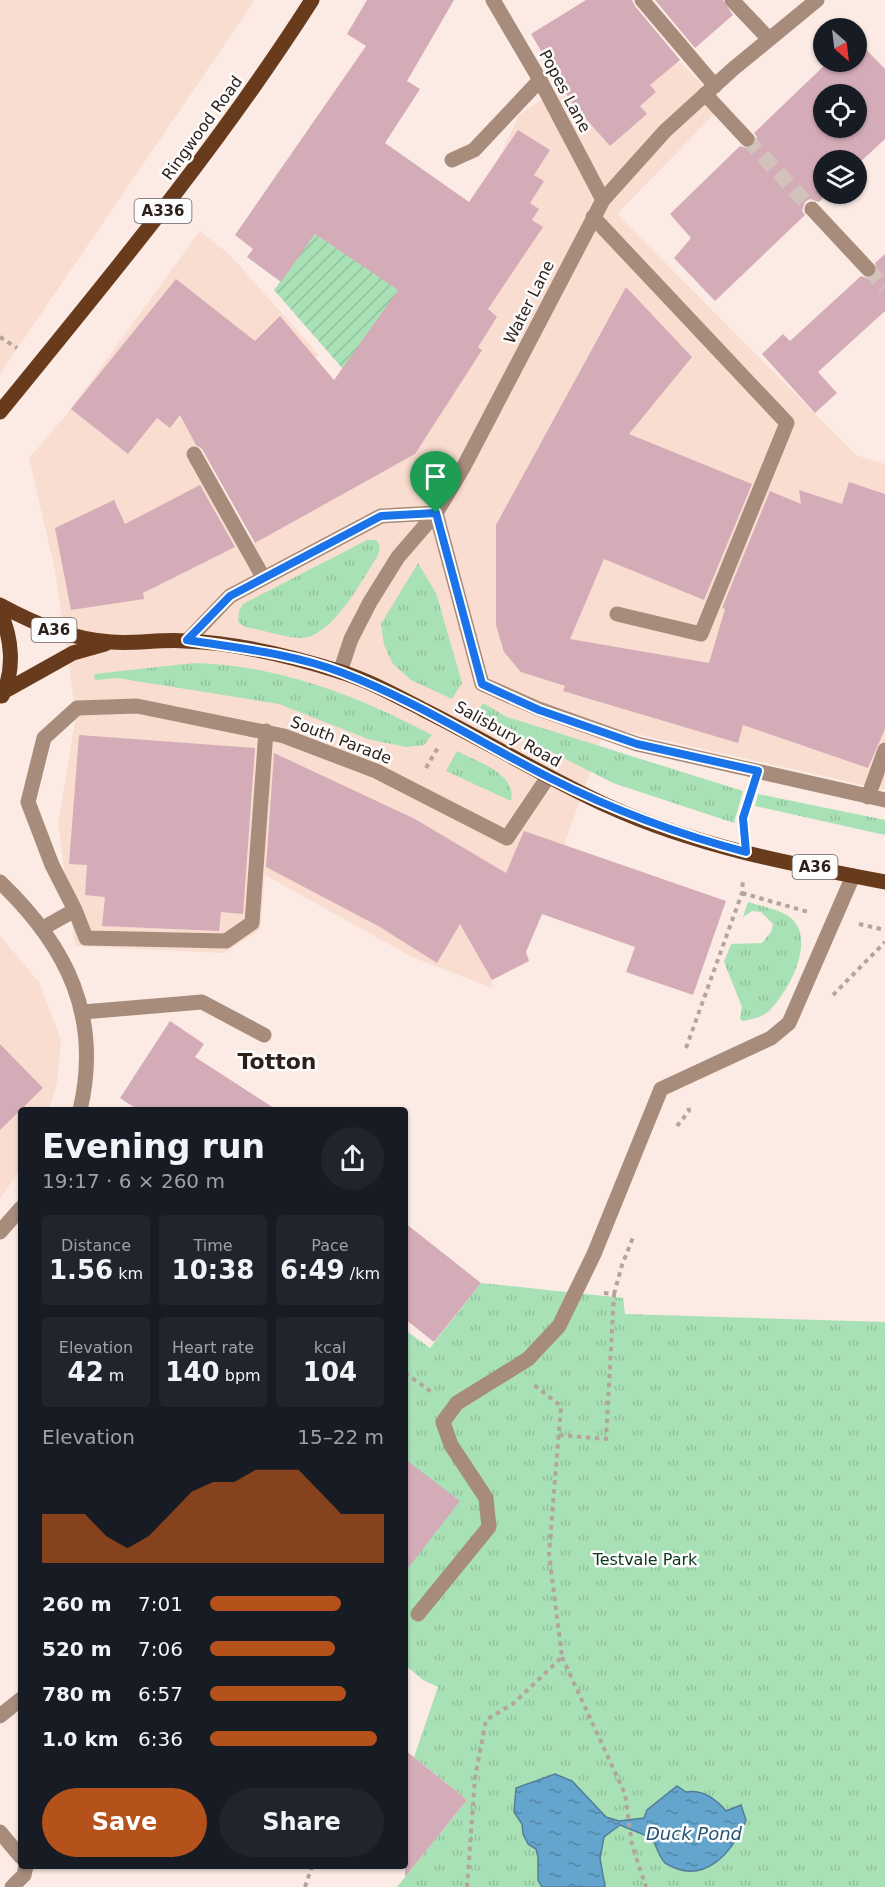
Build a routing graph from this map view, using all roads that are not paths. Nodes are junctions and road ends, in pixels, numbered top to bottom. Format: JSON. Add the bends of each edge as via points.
{"nodes":[{"id":1,"x":312,"y":0,"type":"edge"},
{"id":2,"x":493,"y":0,"type":"edge"},
{"id":3,"x":642,"y":0,"type":"edge"},
{"id":4,"x":732,"y":0,"type":"edge"},
{"id":5,"x":817,"y":0,"type":"edge"},
{"id":6,"x":769,"y":39,"type":"junction"},
{"id":7,"x":540,"y":80,"type":"junction"},
{"id":8,"x":710,"y":90,"type":"junction"},
{"id":9,"x":747,"y":140,"type":"tunnel mouth"},
{"id":10,"x":452,"y":160,"type":"dead end"},
{"id":11,"x":603,"y":200,"type":"junction"},
{"id":12,"x":812,"y":209,"type":"tunnel mouth"},
{"id":13,"x":593,"y":217,"type":"junction"},
{"id":14,"x":868,"y":269,"type":"tunnel mouth"},
{"id":15,"x":0,"y":412,"type":"edge"},
{"id":16,"x":194,"y":454,"type":"dead end"},
{"id":17,"x":436,"y":513,"type":"junction"},
{"id":18,"x":263,"y":577,"type":"junction"},
{"id":19,"x":0,"y":605,"type":"edge"},
{"id":20,"x":0,"y":612,"type":"edge"},
{"id":21,"x":617,"y":614,"type":"dead end"},
{"id":22,"x":187,"y":640,"type":"junction"},
{"id":23,"x":111,"y":642,"type":"junction"},
{"id":24,"x":340,"y":672,"type":"junction"},
{"id":25,"x":2,"y":696,"type":"edge"},
{"id":26,"x":266,"y":731,"type":"junction"},
{"id":27,"x":885,"y":750,"type":"edge"},
{"id":28,"x":548,"y":777,"type":"junction"},
{"id":29,"x":868,"y":797,"type":"junction"},
{"id":30,"x":885,"y":800,"type":"edge"},
{"id":31,"x":0,"y":867,"type":"edge"},
{"id":32,"x":853,"y":876,"type":"junction"},
{"id":33,"x":0,"y":882,"type":"edge"},
{"id":34,"x":885,"y":882,"type":"edge"},
{"id":35,"x":22,"y":903,"type":"junction"},
{"id":36,"x":75,"y":910,"type":"junction"},
{"id":37,"x":43,"y":928,"type":"junction"},
{"id":38,"x":83,"y":1012,"type":"junction"},
{"id":39,"x":264,"y":1035,"type":"dead end"},
{"id":40,"x":81,"y":1107,"type":"edge"},
{"id":41,"x":18,"y":1211,"type":"edge"},
{"id":42,"x":0,"y":1232,"type":"edge"},
{"id":43,"x":418,"y":1614,"type":"dead end"},
{"id":44,"x":18,"y":1701,"type":"edge"},
{"id":45,"x":0,"y":1716,"type":"edge"},
{"id":46,"x":0,"y":1832,"type":"edge"},
{"id":47,"x":18,"y":1853,"type":"edge"},
{"id":48,"x":25,"y":1869,"type":"edge"},
{"id":49,"x":12,"y":1887,"type":"edge"}],
"edges":[{"from":1,"to":15,"type":"main road","name":"Ringwood Road","number":"A336","via":[[218,140],[124,263]]},
{"from":2,"to":7,"type":"street","name":"Popes Lane"},
{"from":3,"to":8,"type":"street"},
{"from":4,"to":6,"type":"street"},
{"from":5,"to":6,"type":"street","name":"Water Lane"},
{"from":6,"to":8,"type":"street","name":"Water Lane"},
{"from":7,"to":10,"type":"street","via":[[474,150]]},
{"from":7,"to":11,"type":"street","name":"Popes Lane"},
{"from":8,"to":9,"type":"street"},
{"from":8,"to":11,"type":"street","name":"Water Lane","via":[[665,131]]},
{"from":11,"to":13,"type":"street","name":"Water Lane"},
{"from":12,"to":14,"type":"street"},
{"from":13,"to":17,"type":"street","name":"Water Lane"},
{"from":13,"to":21,"type":"street","via":[[787,423],[701,634]]},
{"from":16,"to":18,"type":"street"},
{"from":17,"to":18,"type":"street","via":[[381,516]]},
{"from":17,"to":24,"type":"street","name":"Water Lane","via":[[398,557],[370,602]]},
{"from":17,"to":29,"type":"street","via":[[482,684],[539,710],[637,744]]},
{"from":18,"to":22,"type":"street","via":[[230,596]]},
{"from":19,"to":23,"type":"main road","name":"Salisbury Road","number":"A36","via":[[30,622],[72,636]]},
{"from":20,"to":25,"type":"main road","via":[[11,651]]},
{"from":22,"to":23,"type":"main road","name":"Salisbury Road","number":"A36"},
{"from":22,"to":24,"type":"main road","name":"Salisbury Road","number":"A36","via":[[264,652]]},
{"from":23,"to":25,"type":"main road","name":"Salisbury Road","number":"A36","via":[[73,653]]},
{"from":24,"to":28,"type":"main road","name":"Salisbury Road","number":"A36","via":[[394,694]]},
{"from":26,"to":28,"type":"street","name":"South Parade","via":[[376,771],[507,838]]},
{"from":26,"to":36,"type":"street","via":[[252,923],[226,941],[86,938]]},
{"from":26,"to":36,"type":"street","name":"South Parade","via":[[136,706],[77,708],[44,738],[28,802],[52,865]]},
{"from":27,"to":29,"type":"street"},
{"from":28,"to":32,"type":"main road","name":"Salisbury Road","number":"A36","via":[[680,834]]},
{"from":29,"to":30,"type":"street"},
{"from":31,"to":35,"type":"street"},
{"from":32,"to":34,"type":"main road","name":"Salisbury Road","number":"A36"},
{"from":32,"to":43,"type":"street","via":[[789,1023],[771,1038],[661,1089],[559,1326],[528,1359],[457,1403],[443,1422],[451,1445],[486,1498],[489,1527]]},
{"from":33,"to":35,"type":"street"},
{"from":35,"to":37,"type":"street"},
{"from":36,"to":37,"type":"street"},
{"from":37,"to":38,"type":"street","via":[[61,958]]},
{"from":38,"to":39,"type":"street","via":[[202,1002]]},
{"from":38,"to":40,"type":"street","via":[[88,1057]]},
{"from":41,"to":42,"type":"street"},
{"from":44,"to":45,"type":"street"},
{"from":46,"to":47,"type":"street"},
{"from":48,"to":49,"type":"street"}]}
